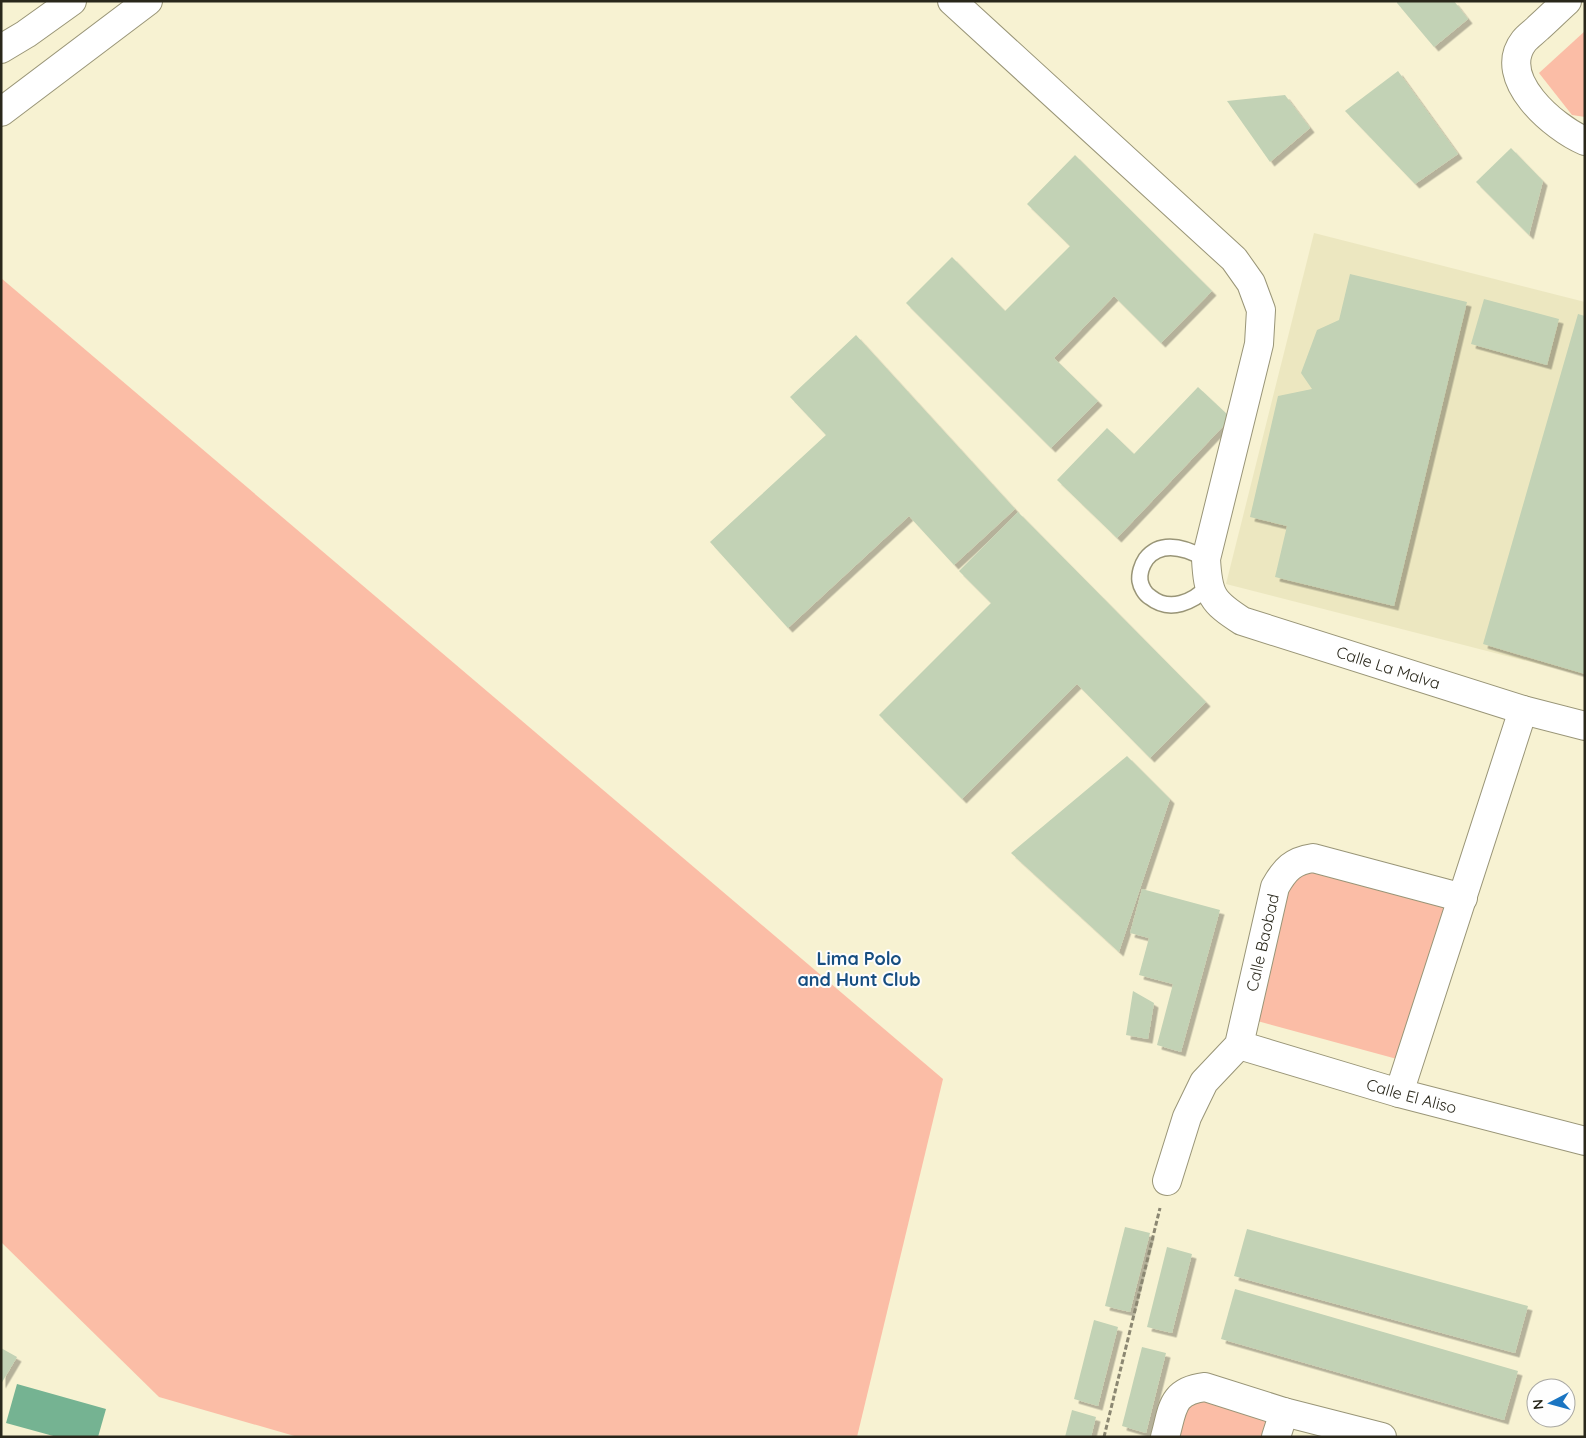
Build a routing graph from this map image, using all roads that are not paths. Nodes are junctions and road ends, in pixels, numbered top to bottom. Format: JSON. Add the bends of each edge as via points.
{"nodes":[{"id":1,"x":72,"y":1,"type":"edge"},
{"id":2,"x":148,"y":1,"type":"edge"},
{"id":3,"x":952,"y":1,"type":"edge"},
{"id":4,"x":1567,"y":1,"type":"edge"},
{"id":5,"x":1,"y":49,"type":"edge"},
{"id":6,"x":1,"y":112,"type":"edge"},
{"id":7,"x":1585,"y":141,"type":"edge"},
{"id":8,"x":1206,"y":560,"type":"junction"},
{"id":9,"x":1209,"y":586,"type":"junction"},
{"id":10,"x":1523,"y":710,"type":"junction"},
{"id":11,"x":1585,"y":726,"type":"edge"},
{"id":12,"x":1463,"y":898,"type":"junction"},
{"id":13,"x":1239,"y":1045,"type":"junction"},
{"id":14,"x":1400,"y":1093,"type":"junction"},
{"id":15,"x":1585,"y":1142,"type":"edge"},
{"id":16,"x":1167,"y":1181,"type":"road end"},
{"id":17,"x":1280,"y":1424,"type":"edge"},
{"id":18,"x":1165,"y":1437,"type":"edge"},
{"id":19,"x":1382,"y":1437,"type":"edge"}],
"edges":[{"from":1,"to":5,"type":"street"},
{"from":2,"to":6,"type":"street"},
{"from":3,"to":8,"type":"street","via":[[1234,259],[1251,283],[1261,310],[1259,344]]},
{"from":4,"to":7,"type":"street","via":[[1524,41],[1516,55],[1522,87],[1530,99],[1548,118]]},
{"from":8,"to":9,"type":"street"},
{"from":8,"to":9,"type":"lane","via":[[1191,551],[1165,548],[1144,562],[1140,581],[1148,596],[1169,605],[1186,603]]},
{"from":9,"to":10,"type":"street","name":"Calle La Malva","via":[[1214,600],[1242,621]]},
{"from":10,"to":11,"type":"street","name":"Calle La Malva"},
{"from":10,"to":12,"type":"street"},
{"from":12,"to":13,"type":"street","name":"Calle Baobad","via":[[1313,858],[1290,866],[1275,887]]},
{"from":12,"to":14,"type":"street"},
{"from":13,"to":14,"type":"street","name":"Calle El Aliso"},
{"from":13,"to":16,"type":"street","via":[[1204,1082],[1187,1117]]},
{"from":14,"to":15,"type":"street","name":"Calle El Aliso"},
{"from":17,"to":18,"type":"street","via":[[1205,1387],[1193,1388],[1182,1394],[1174,1405]]},
{"from":17,"to":19,"type":"street"}]}
